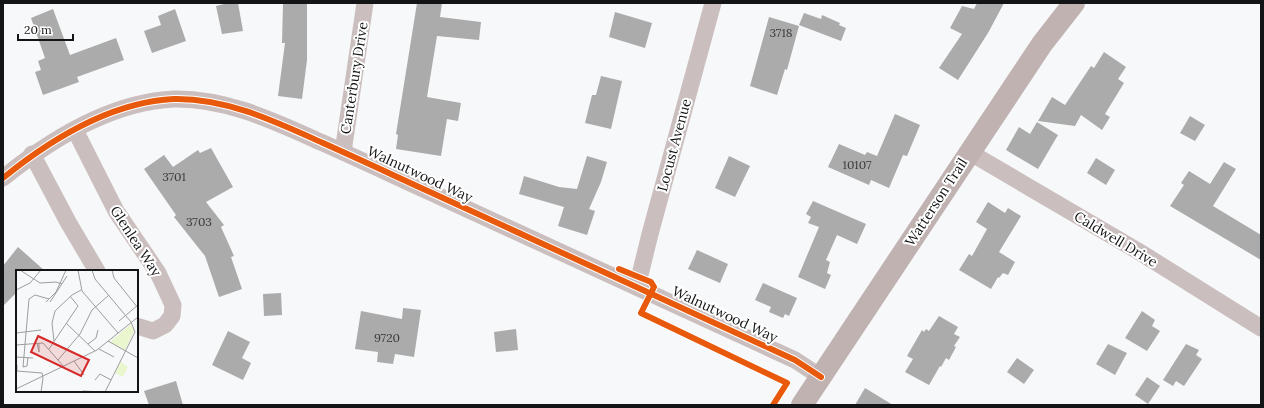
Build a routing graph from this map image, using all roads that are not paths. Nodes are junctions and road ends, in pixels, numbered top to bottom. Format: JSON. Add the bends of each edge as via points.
{"nodes":[{"id":1,"x":365,"y":3,"type":"edge"},
{"id":2,"x":714,"y":3,"type":"edge"},
{"id":3,"x":1074,"y":3,"type":"edge"},
{"id":4,"x":75,"y":130,"type":"junction"},
{"id":5,"x":343,"y":152,"type":"junction"},
{"id":6,"x":969,"y":152,"type":"junction"},
{"id":7,"x":32,"y":154,"type":"junction"},
{"id":8,"x":3,"y":178,"type":"edge"},
{"id":9,"x":96,"y":270,"type":"edge"},
{"id":10,"x":638,"y":287,"type":"junction"},
{"id":11,"x":138,"y":326,"type":"edge"},
{"id":12,"x":1261,"y":328,"type":"edge"},
{"id":13,"x":821,"y":377,"type":"junction"},
{"id":14,"x":802,"y":405,"type":"edge"}],
"edges":[{"from":1,"to":5,"type":"street","name":"Canterbury Drive"},
{"from":2,"to":10,"type":"street","name":"Locust Avenue","via":[[650,234]]},
{"from":3,"to":6,"type":"main road","name":"Watterson Trail","via":[[1042,44]]},
{"from":4,"to":5,"type":"street","name":"Walnutwood Way","via":[[106,115],[143,104],[198,100],[223,104],[257,115]]},
{"from":4,"to":7,"type":"street","name":"Walnutwood Way"},
{"from":4,"to":11,"type":"street","name":"Glenlea Way","via":[[116,211],[158,273],[173,305],[172,316],[165,325],[152,330]]},
{"from":5,"to":10,"type":"street","name":"Walnutwood Way"},
{"from":6,"to":12,"type":"street","name":"Caldwell Drive","via":[[1138,251]]},
{"from":6,"to":13,"type":"main road","name":"Watterson Trail"},
{"from":7,"to":8,"type":"street","name":"Walnutwood Way"},
{"from":7,"to":9,"type":"street"},
{"from":10,"to":13,"type":"street","name":"Walnutwood Way","via":[[795,360]]},
{"from":13,"to":14,"type":"main road","name":"Watterson Trail"}]}
